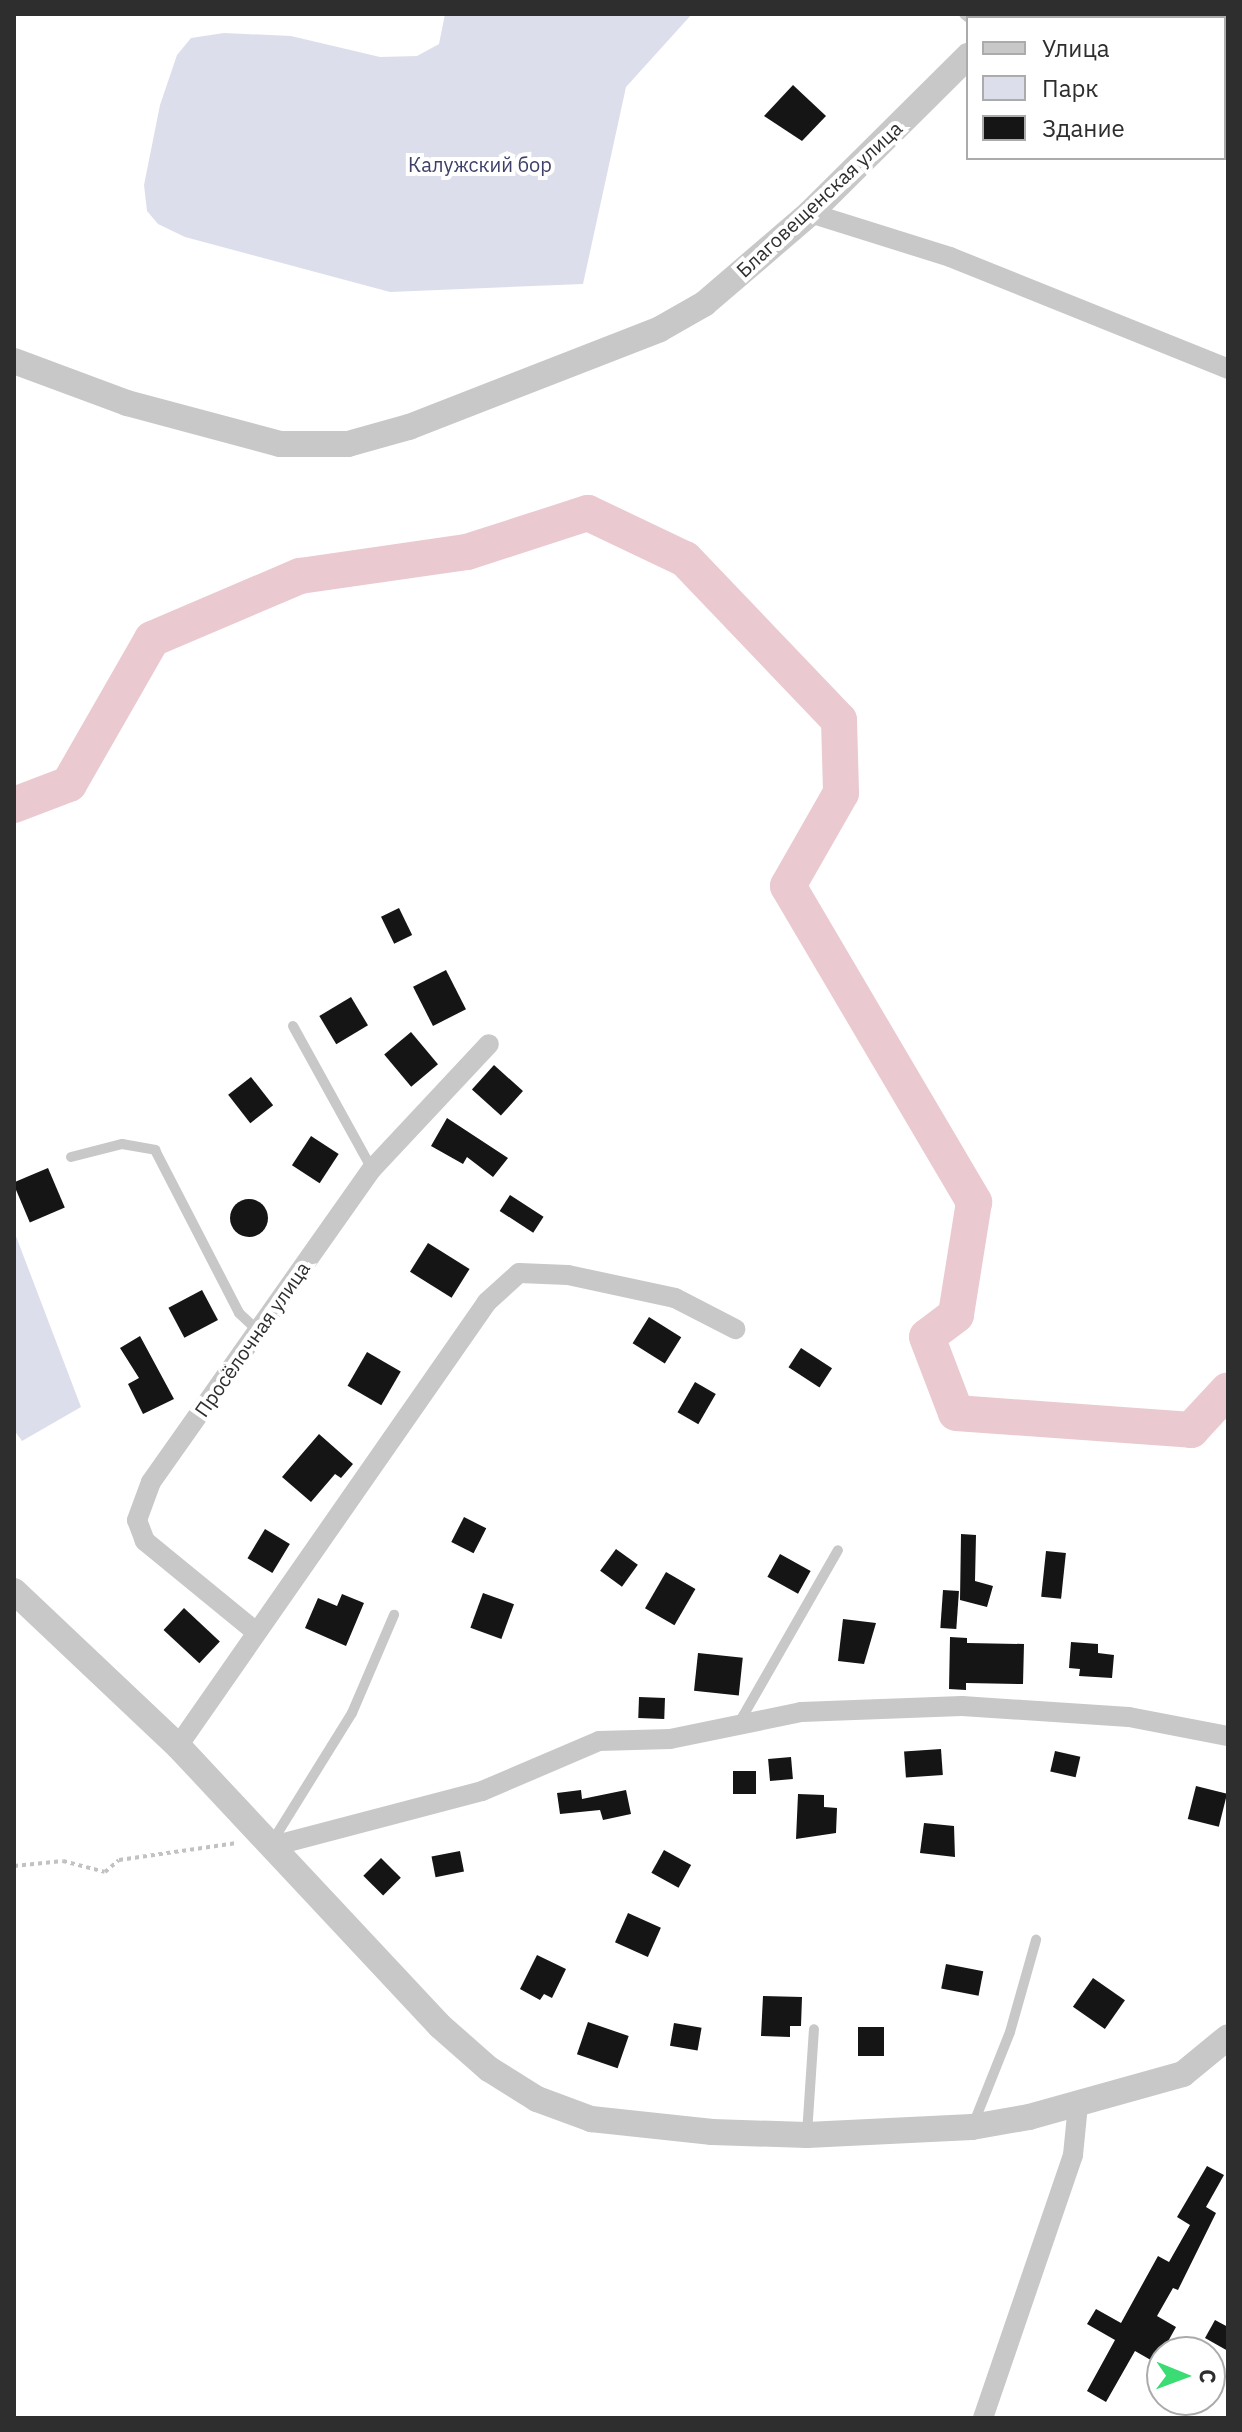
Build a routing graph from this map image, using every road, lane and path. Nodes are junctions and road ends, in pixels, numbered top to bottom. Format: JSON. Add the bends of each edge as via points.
{"nodes":[{"id":1,"x":966,"y":58,"type":"edge"},
{"id":2,"x":810,"y":213,"type":"junction"},
{"id":3,"x":14,"y":361,"type":"edge"},
{"id":4,"x":1227,"y":364,"type":"edge"},
{"id":5,"x":293,"y":1026,"type":"dead end"},
{"id":6,"x":489,"y":1044,"type":"dead end"},
{"id":7,"x":71,"y":1157,"type":"dead end"},
{"id":8,"x":372,"y":1169,"type":"junction"},
{"id":9,"x":735,"y":1329,"type":"dead end"},
{"id":10,"x":258,"y":1331,"type":"junction"},
{"id":11,"x":838,"y":1550,"type":"dead end"},
{"id":12,"x":14,"y":1591,"type":"edge"},
{"id":13,"x":394,"y":1615,"type":"dead end"},
{"id":14,"x":256,"y":1632,"type":"junction"},
{"id":15,"x":739,"y":1723,"type":"junction"},
{"id":16,"x":1228,"y":1736,"type":"edge"},
{"id":17,"x":178,"y":1746,"type":"junction"},
{"id":18,"x":269,"y":1847,"type":"junction"},
{"id":19,"x":14,"y":1866,"type":"edge"},
{"id":20,"x":1036,"y":1940,"type":"dead end"},
{"id":21,"x":814,"y":2029,"type":"dead end"},
{"id":22,"x":1228,"y":2037,"type":"edge"},
{"id":23,"x":1078,"y":2105,"type":"junction"},
{"id":24,"x":972,"y":2127,"type":"junction"},
{"id":25,"x":807,"y":2135,"type":"junction"},
{"id":26,"x":983,"y":2418,"type":"edge"}],
"edges":[{"from":1,"to":2,"type":"street","name":"Благовещенская улица"},
{"from":2,"to":3,"type":"street","name":"Благовещенская улица","via":[[704,304],[660,329],[409,427],[348,444],[317,447],[228,433]]},
{"from":2,"to":4,"type":"street","via":[[950,257]]},
{"from":5,"to":8,"type":"lane"},
{"from":6,"to":8,"type":"street","name":"Просёлочная улица"},
{"from":7,"to":10,"type":"lane","via":[[122,1144],[155,1150],[239,1313]]},
{"from":8,"to":10,"type":"street","name":"Просёлочная улица"},
{"from":9,"to":14,"type":"street","via":[[675,1298],[568,1275],[519,1273],[487,1302]]},
{"from":10,"to":14,"type":"street","name":"Просёлочная улица","via":[[151,1482],[137,1520],[145,1541]]},
{"from":11,"to":15,"type":"lane"},
{"from":12,"to":17,"type":"street"},
{"from":13,"to":18,"type":"lane","via":[[352,1713]]},
{"from":14,"to":17,"type":"street"},
{"from":15,"to":16,"type":"street","via":[[801,1712],[962,1706],[1129,1717]]},
{"from":15,"to":18,"type":"street","via":[[670,1739],[599,1741],[482,1791]]},
{"from":17,"to":18,"type":"street"},
{"from":18,"to":19,"type":"path","via":[[232,1842],[119,1860],[105,1872],[63,1861]]},
{"from":18,"to":25,"type":"street","via":[[440,2026],[489,2069],[537,2099],[591,2119],[651,2128]]},
{"from":20,"to":24,"type":"lane","via":[[1010,2032]]},
{"from":21,"to":25,"type":"lane"},
{"from":22,"to":23,"type":"street","via":[[1183,2074]]},
{"from":23,"to":24,"type":"street"},
{"from":23,"to":26,"type":"street","via":[[1073,2155]]},
{"from":24,"to":25,"type":"street"}]}
